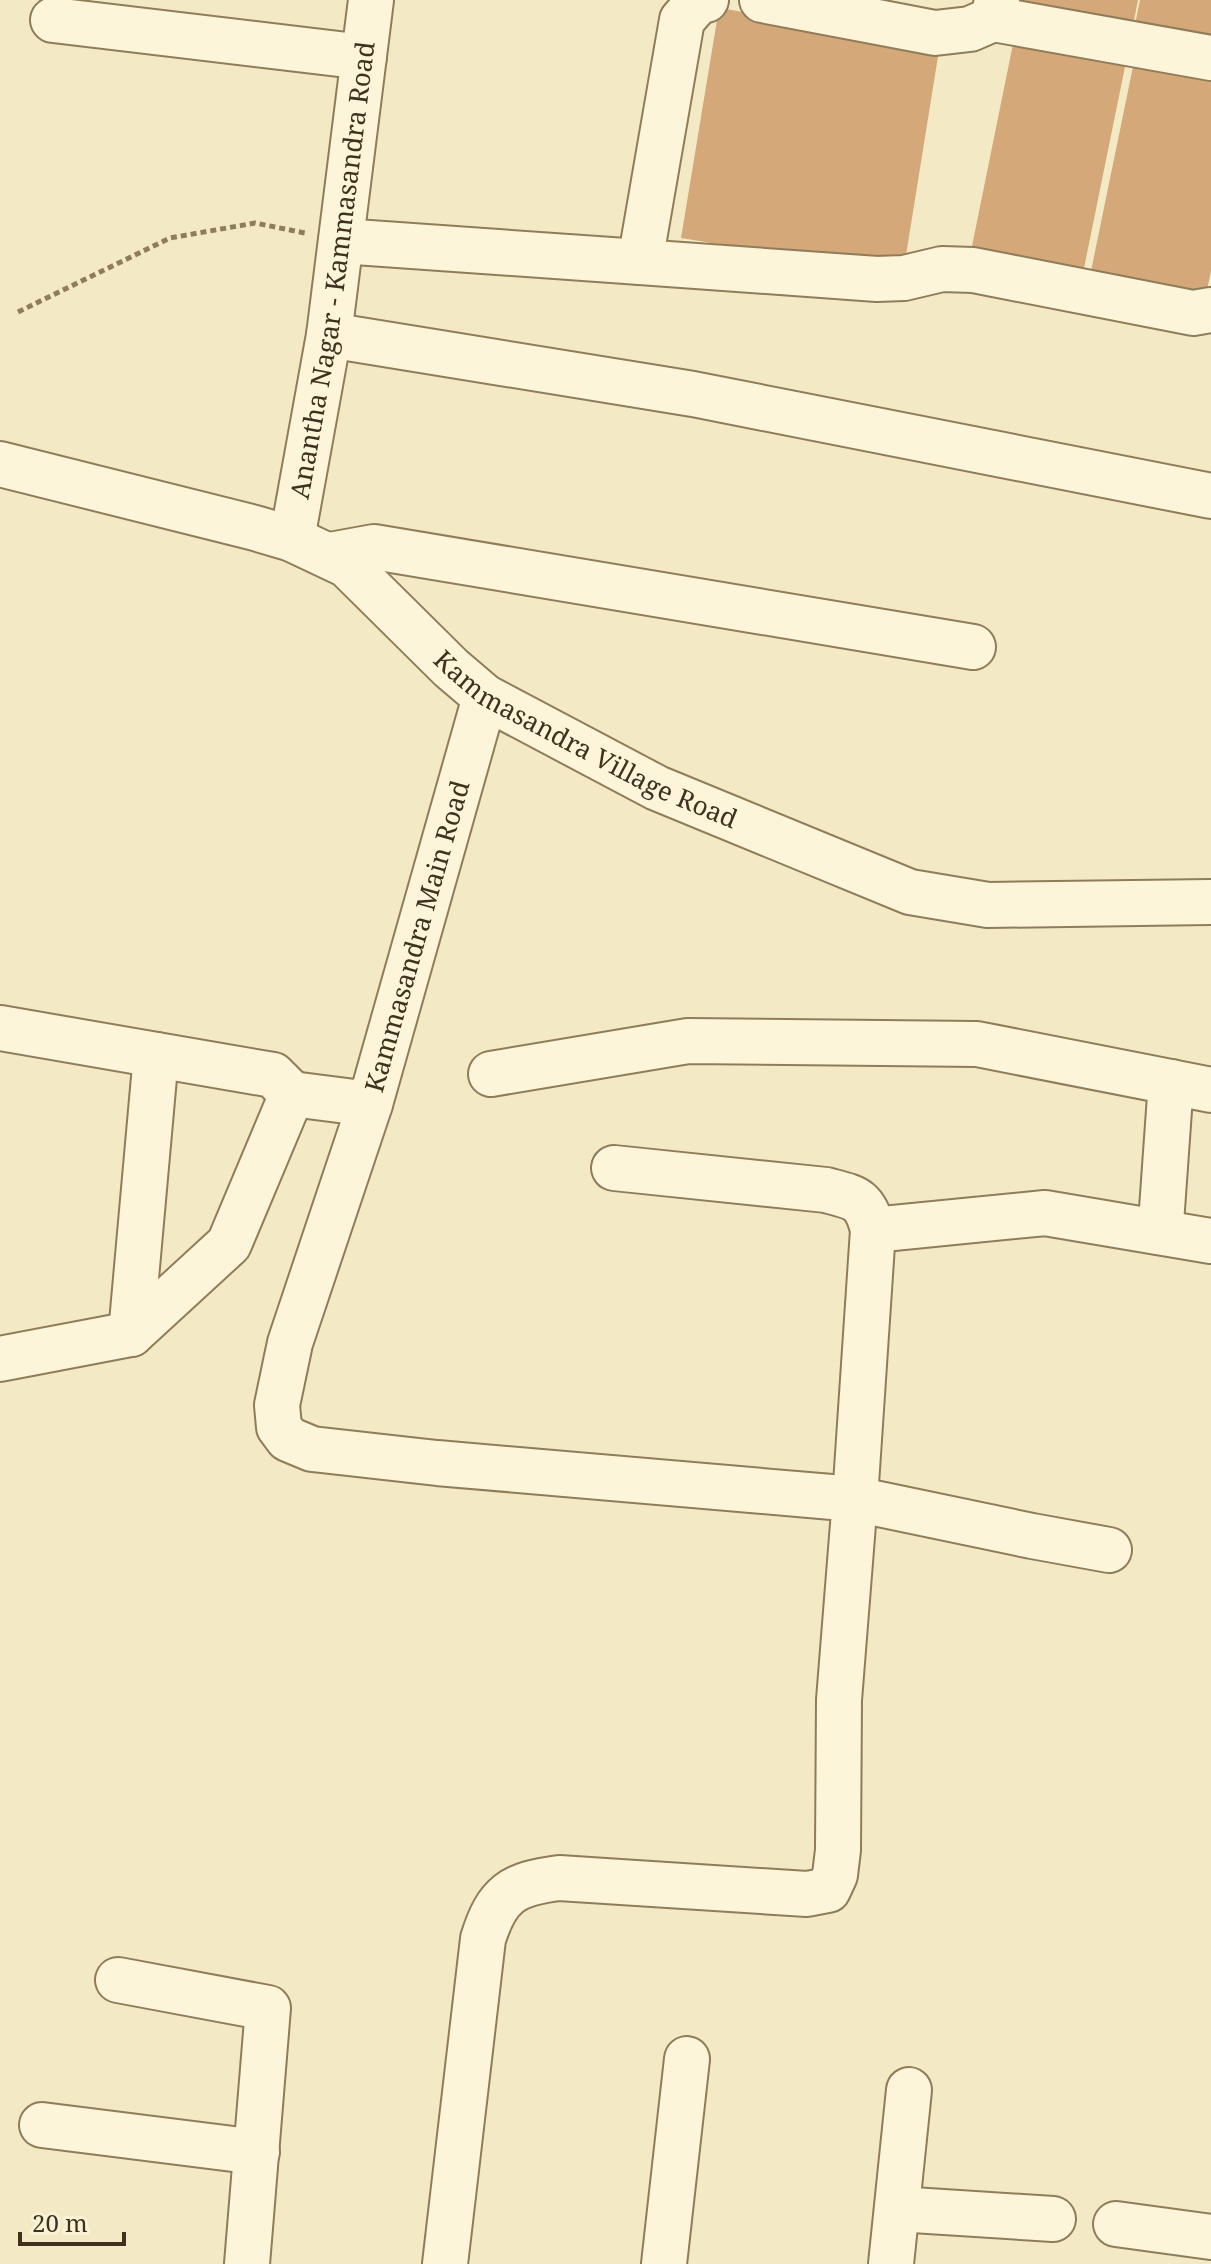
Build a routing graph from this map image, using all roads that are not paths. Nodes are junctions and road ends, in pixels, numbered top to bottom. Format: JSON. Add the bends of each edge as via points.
{"nodes":[{"id":1,"x":371,"y":0,"type":"edge"},
{"id":2,"x":706,"y":0,"type":"edge"},
{"id":3,"x":762,"y":0,"type":"edge"},
{"id":4,"x":874,"y":0,"type":"edge"},
{"id":5,"x":929,"y":0,"type":"edge"},
{"id":6,"x":995,"y":9,"type":"edge"},
{"id":7,"x":184,"y":18,"type":"edge"},
{"id":8,"x":53,"y":20,"type":"dead end"},
{"id":9,"x":364,"y":57,"type":"junction"},
{"id":10,"x":1211,"y":58,"type":"edge"},
{"id":11,"x":341,"y":241,"type":"junction"},
{"id":12,"x":640,"y":262,"type":"junction"},
{"id":13,"x":1211,"y":310,"type":"edge"},
{"id":14,"x":329,"y":335,"type":"junction"},
{"id":15,"x":0,"y":464,"type":"edge"},
{"id":16,"x":1211,"y":496,"type":"edge"},
{"id":17,"x":311,"y":547,"type":"junction"},
{"id":18,"x":973,"y":647,"type":"dead end"},
{"id":19,"x":485,"y":697,"type":"junction"},
{"id":20,"x":1211,"y":902,"type":"edge"},
{"id":21,"x":0,"y":1028,"type":"edge"},
{"id":22,"x":156,"y":1055,"type":"junction"},
{"id":23,"x":491,"y":1074,"type":"dead end"},
{"id":24,"x":1191,"y":1086,"type":"edge"},
{"id":25,"x":292,"y":1094,"type":"junction"},
{"id":26,"x":370,"y":1104,"type":"junction"},
{"id":27,"x":614,"y":1168,"type":"dead end"},
{"id":28,"x":873,"y":1230,"type":"junction"},
{"id":29,"x":1159,"y":1232,"type":"junction"},
{"id":30,"x":1211,"y":1241,"type":"edge"},
{"id":31,"x":131,"y":1334,"type":"junction"},
{"id":32,"x":0,"y":1359,"type":"edge"},
{"id":33,"x":855,"y":1499,"type":"junction"},
{"id":34,"x":1109,"y":1550,"type":"dead end"},
{"id":35,"x":118,"y":1980,"type":"dead end"},
{"id":36,"x":687,"y":2059,"type":"dead end"},
{"id":37,"x":909,"y":2090,"type":"dead end"},
{"id":38,"x":42,"y":2125,"type":"dead end"},
{"id":39,"x":257,"y":2152,"type":"junction"},
{"id":40,"x":897,"y":2209,"type":"junction"},
{"id":41,"x":1053,"y":2219,"type":"dead end"},
{"id":42,"x":1116,"y":2224,"type":"dead end"},
{"id":43,"x":1211,"y":2237,"type":"edge"},
{"id":44,"x":247,"y":2264,"type":"edge"},
{"id":45,"x":445,"y":2264,"type":"edge"},
{"id":46,"x":664,"y":2264,"type":"edge"},
{"id":47,"x":891,"y":2264,"type":"edge"}],
"edges":[{"from":1,"to":9,"type":"street","name":"Anantha Nagar - Kammasandra Road"},
{"from":2,"to":12,"type":"street","via":[[682,20]]},
{"from":3,"to":6,"type":"street","via":[[935,33],[970,29]]},
{"from":4,"to":5,"type":"street"},
{"from":6,"to":10,"type":"street"},
{"from":7,"to":8,"type":"street"},
{"from":7,"to":9,"type":"street"},
{"from":9,"to":11,"type":"street","name":"Anantha Nagar - Kammasandra Road"},
{"from":11,"to":12,"type":"street"},
{"from":11,"to":14,"type":"street","name":"Anantha Nagar - Kammasandra Road"},
{"from":12,"to":13,"type":"street","via":[[877,279],[973,270],[1193,313]]},
{"from":14,"to":16,"type":"street","via":[[693,394]]},
{"from":14,"to":17,"type":"street","name":"Anantha Nagar - Kammasandra Road"},
{"from":15,"to":17,"type":"street","name":"Kammasandra Village Road"},
{"from":17,"to":18,"type":"street","via":[[374,547]]},
{"from":17,"to":19,"type":"street","name":"Kammasandra Village Road","via":[[347,565]]},
{"from":19,"to":20,"type":"street","name":"Kammasandra Village Road","via":[[657,788],[910,892],[988,905]]},
{"from":19,"to":26,"type":"street","name":"Kammasandra Main Road"},
{"from":21,"to":22,"type":"street"},
{"from":22,"to":25,"type":"street","via":[[273,1075]]},
{"from":22,"to":31,"type":"street"},
{"from":23,"to":24,"type":"street","via":[[688,1041],[977,1044]]},
{"from":24,"to":29,"type":"street"},
{"from":25,"to":26,"type":"street","name":"Kammasandra Main Road"},
{"from":25,"to":31,"type":"street","via":[[229,1244]]},
{"from":26,"to":33,"type":"street","via":[[290,1343],[277,1405],[279,1427],[288,1439],[312,1449],[437,1463]]},
{"from":27,"to":28,"type":"street","via":[[826,1190],[856,1198],[867,1208]]},
{"from":28,"to":29,"type":"street","via":[[1045,1213]]},
{"from":28,"to":33,"type":"street"},
{"from":29,"to":30,"type":"street"},
{"from":31,"to":32,"type":"street"},
{"from":33,"to":34,"type":"street"},
{"from":33,"to":45,"type":"street","via":[[839,1700],[838,1850],[828,1890],[807,1894],[559,1878],[529,1882],[501,1899],[491,1911],[483,1939]]},
{"from":35,"to":39,"type":"street","via":[[268,2008]]},
{"from":36,"to":46,"type":"street"},
{"from":37,"to":40,"type":"street"},
{"from":38,"to":39,"type":"street"},
{"from":39,"to":44,"type":"street"},
{"from":40,"to":41,"type":"street"},
{"from":40,"to":47,"type":"street"},
{"from":42,"to":43,"type":"street"}]}
